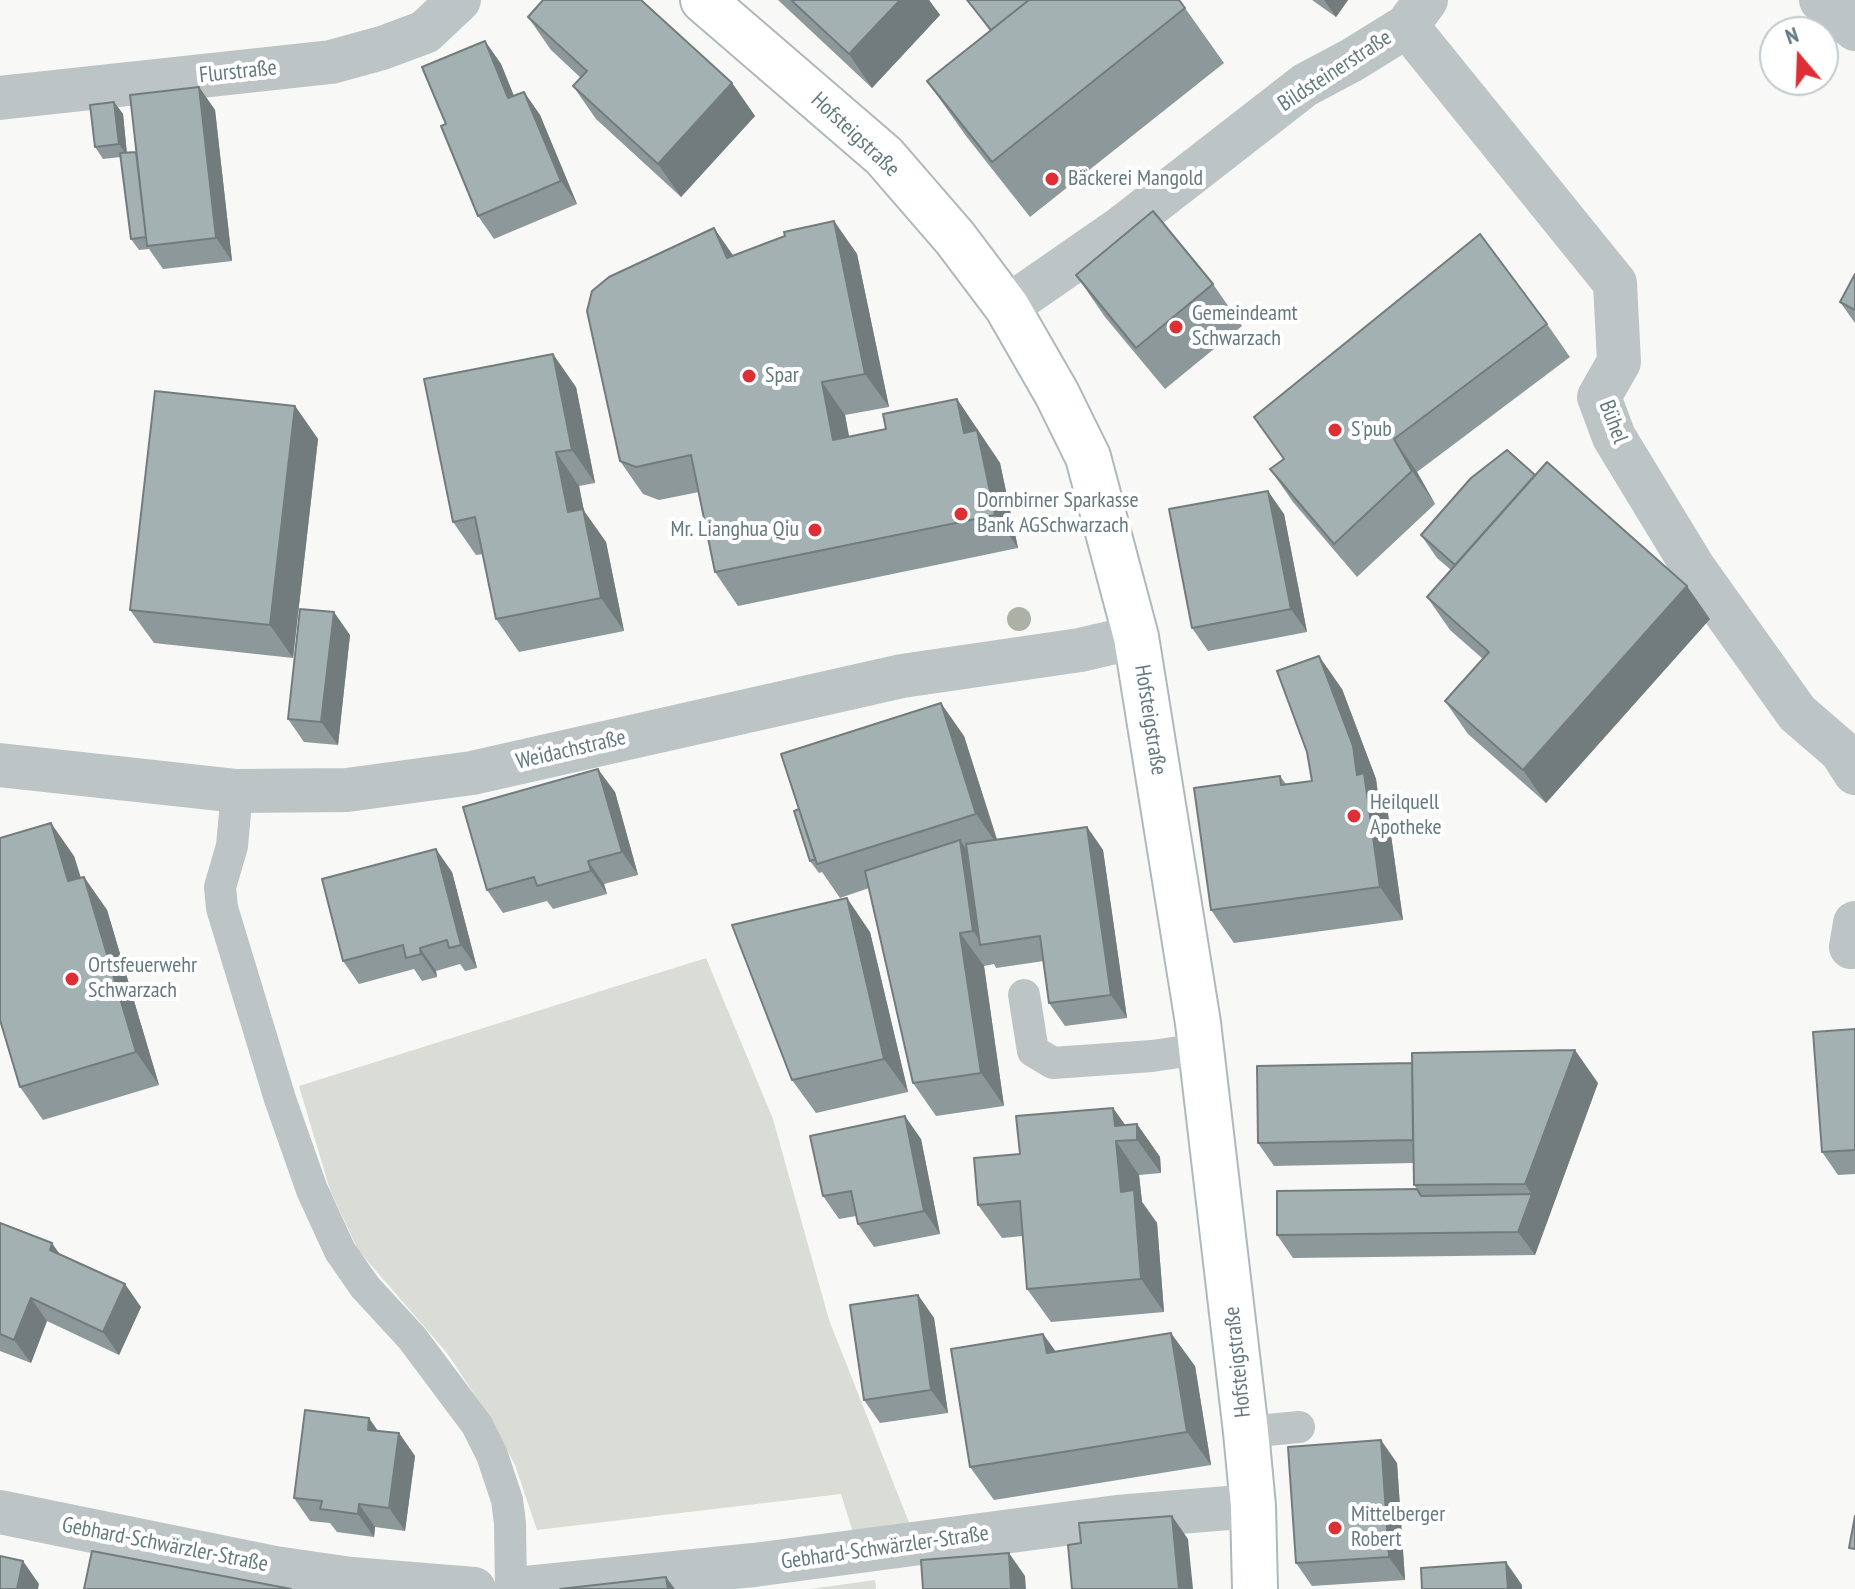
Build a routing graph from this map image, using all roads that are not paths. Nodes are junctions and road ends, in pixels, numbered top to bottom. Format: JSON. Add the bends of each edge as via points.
{"nodes":[{"id":1,"x":459,"y":0,"type":"edge"},
{"id":2,"x":703,"y":0,"type":"edge"},
{"id":3,"x":1821,"y":0,"type":"edge"},
{"id":4,"x":1416,"y":13,"type":"edge"},
{"id":5,"x":1855,"y":29,"type":"edge"},
{"id":6,"x":0,"y":98,"type":"edge"},
{"id":7,"x":1007,"y":307,"type":"junction"},
{"id":8,"x":1136,"y":637,"type":"junction"},
{"id":9,"x":0,"y":765,"type":"edge"},
{"id":10,"x":1855,"y":773,"type":"edge"},
{"id":11,"x":237,"y":791,"type":"junction"},
{"id":12,"x":1024,"y":995,"type":"dead end"},
{"id":13,"x":1200,"y":1049,"type":"junction"},
{"id":14,"x":1299,"y":1427,"type":"dead end"},
{"id":15,"x":1246,"y":1432,"type":"junction"},
{"id":16,"x":1253,"y":1506,"type":"junction"},
{"id":17,"x":0,"y":1512,"type":"edge"},
{"id":18,"x":350,"y":1584,"type":"edge"},
{"id":19,"x":474,"y":1589,"type":"edge"},
{"id":20,"x":513,"y":1589,"type":"edge"},
{"id":21,"x":1255,"y":1589,"type":"edge"}],
"edges":[{"from":1,"to":6,"type":"street","name":"Flurstraße","via":[[425,32],[331,62]]},
{"from":2,"to":7,"type":"main road","name":"Hofsteigstraße","via":[[884,156]]},
{"from":3,"to":5,"type":"street"},
{"from":4,"to":7,"type":"street","name":"Bildsteinerstraße","via":[[1352,60],[1305,85],[1121,228]]},
{"from":4,"to":10,"type":"street","name":"Bühel","via":[[1615,283],[1619,362],[1599,397],[1614,437],[1693,567],[1779,689],[1797,713],[1841,751]]},
{"from":7,"to":8,"type":"main road","name":"Hofsteigstraße","via":[[1088,457]]},
{"from":8,"to":11,"type":"street","name":"Weidachstraße","via":[[902,676],[472,773],[347,790]]},
{"from":8,"to":13,"type":"main road","name":"Hofsteigstraße"},
{"from":9,"to":11,"type":"street","name":"Weidachstraße"},
{"from":11,"to":20,"type":"lane","via":[[232,846],[220,887],[222,908],[284,1112],[340,1251],[477,1425],[492,1455],[507,1500]]},
{"from":12,"to":13,"type":"lane","via":[[1033,1051],[1053,1063]]},
{"from":13,"to":15,"type":"main road","name":"Hofsteigstraße"},
{"from":14,"to":15,"type":"lane"},
{"from":15,"to":16,"type":"main road","name":"Hofsteigstraße"},
{"from":16,"to":20,"type":"street","name":"Gebhard-Schwärzler-Straße","via":[[1117,1517],[754,1565]]},
{"from":16,"to":21,"type":"main road","name":"Hofsteigstraße"},
{"from":17,"to":18,"type":"street","name":"Gebhard-Schwärzler-Straße"},
{"from":18,"to":19,"type":"street","name":"Gebhard-Schwärzler-Straße"}]}
